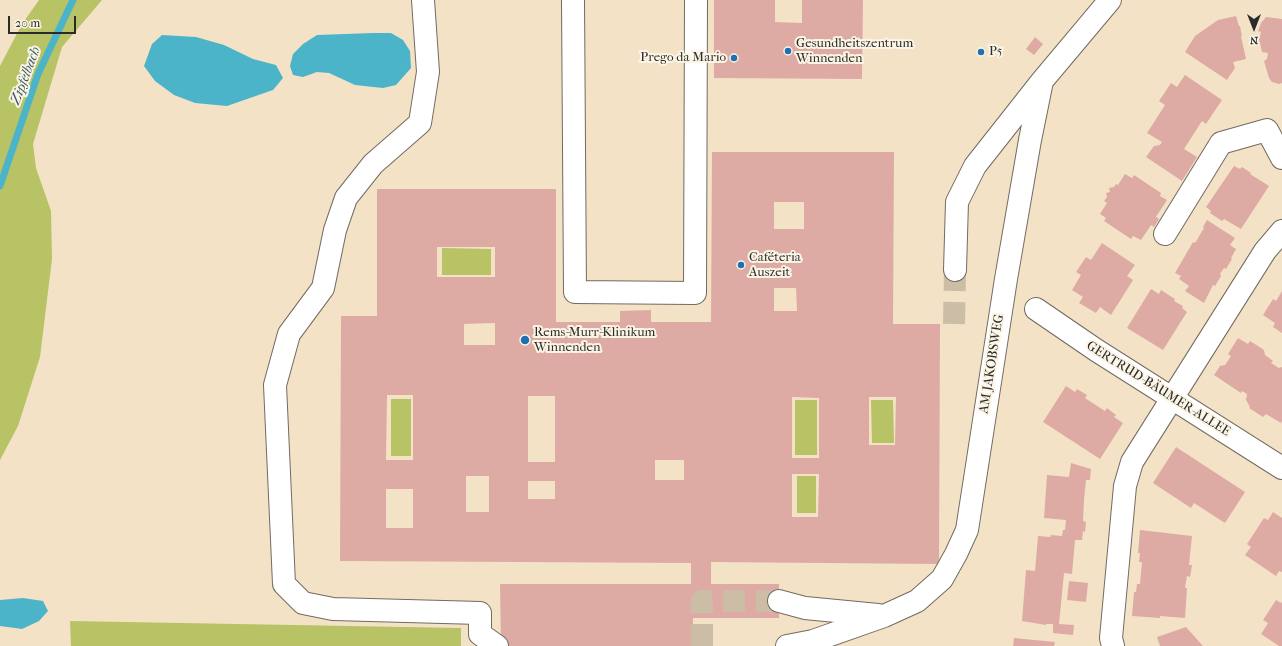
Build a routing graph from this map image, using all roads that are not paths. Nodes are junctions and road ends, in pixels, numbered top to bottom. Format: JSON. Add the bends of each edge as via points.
{"nodes":[{"id":1,"x":424,"y":0,"type":"edge"},
{"id":2,"x":573,"y":0,"type":"edge"},
{"id":3,"x":696,"y":0,"type":"edge"},
{"id":4,"x":1110,"y":0,"type":"edge"},
{"id":5,"x":1042,"y":81,"type":"junction"},
{"id":6,"x":1282,"y":158,"type":"edge"},
{"id":7,"x":1282,"y":231,"type":"edge"},
{"id":8,"x":1165,"y":234,"type":"dead end"},
{"id":9,"x":955,"y":270,"type":"tunnel mouth"},
{"id":10,"x":1036,"y":309,"type":"dead end"},
{"id":11,"x":1173,"y":398,"type":"junction"},
{"id":12,"x":1282,"y":468,"type":"edge"},
{"id":13,"x":778,"y":601,"type":"tunnel mouth"},
{"id":14,"x":805,"y":608,"type":"junction"},
{"id":15,"x":884,"y":616,"type":"junction"},
{"id":16,"x":813,"y":641,"type":"junction"},
{"id":17,"x":497,"y":646,"type":"edge"},
{"id":18,"x":787,"y":646,"type":"edge"},
{"id":19,"x":1113,"y":646,"type":"edge"}],
"edges":[{"from":1,"to":17,"type":"street","via":[[428,72],[420,123],[373,164],[346,198],[335,230],[323,288],[289,334],[276,385],[284,584],[303,603],[333,609],[480,613],[480,634]]},
{"from":2,"to":3,"type":"street","via":[[575,292],[688,293],[696,293]]},
{"from":4,"to":5,"type":"street","name":"AM JAKOBSWEG"},
{"from":5,"to":9,"type":"street","via":[[975,166],[957,202]]},
{"from":5,"to":15,"type":"street","name":"AM JAKOBSWEG","via":[[1006,279],[967,530],[942,579],[917,601]]},
{"from":6,"to":8,"type":"street","via":[[1267,130],[1221,143]]},
{"from":7,"to":11,"type":"street","via":[[1265,251]]},
{"from":10,"to":11,"type":"street","name":"GERTRUD-BÄUMER-ALLEE"},
{"from":11,"to":12,"type":"street","name":"GERTRUD-BÄUMER-ALLEE"},
{"from":11,"to":19,"type":"street","via":[[1132,462],[1125,486],[1111,638]]},
{"from":13,"to":14,"type":"street"},
{"from":14,"to":15,"type":"street"},
{"from":14,"to":16,"type":"street"},
{"from":15,"to":16,"type":"street","name":"AM JAKOBSWEG"},
{"from":16,"to":18,"type":"street","name":"AM JAKOBSWEG"}]}
